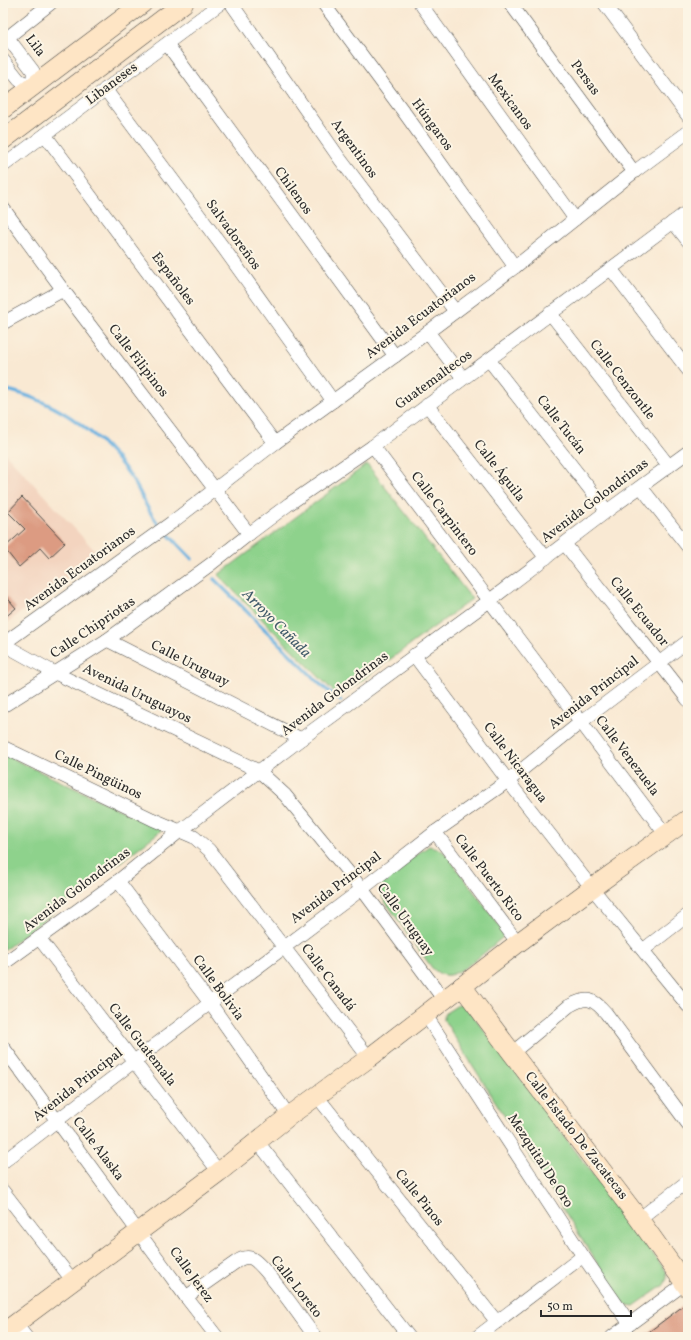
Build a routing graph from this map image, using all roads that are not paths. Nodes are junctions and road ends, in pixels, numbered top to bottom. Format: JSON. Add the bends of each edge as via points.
{"nodes":[{"id":1,"x":51,"y":3,"type":"edge"},
{"id":2,"x":143,"y":3,"type":"edge"},
{"id":3,"x":184,"y":3,"type":"edge"},
{"id":4,"x":221,"y":3,"type":"edge"},
{"id":5,"x":231,"y":3,"type":"edge"},
{"id":6,"x":323,"y":3,"type":"edge"},
{"id":7,"x":420,"y":3,"type":"edge"},
{"id":8,"x":510,"y":3,"type":"edge"},
{"id":9,"x":604,"y":3,"type":"edge"},
{"id":10,"x":5,"y":38,"type":"edge"},
{"id":11,"x":166,"y":44,"type":"junction"},
{"id":12,"x":3,"y":60,"type":"edge"},
{"id":13,"x":97,"y":68,"type":"junction"},
{"id":14,"x":34,"y":87,"type":"junction"},
{"id":15,"x":105,"y":89,"type":"junction"},
{"id":16,"x":3,"y":109,"type":"edge"},
{"id":17,"x":688,"y":116,"type":"edge"},
{"id":18,"x":3,"y":122,"type":"edge"},
{"id":19,"x":688,"y":132,"type":"edge"},
{"id":20,"x":45,"y":135,"type":"junction"},
{"id":21,"x":3,"y":140,"type":"edge"},
{"id":22,"x":3,"y":166,"type":"edge"},
{"id":23,"x":634,"y":172,"type":"junction"},
{"id":24,"x":3,"y":208,"type":"edge"},
{"id":25,"x":688,"y":211,"type":"edge"},
{"id":26,"x":575,"y":219,"type":"junction"},
{"id":27,"x":673,"y":222,"type":"junction"},
{"id":28,"x":688,"y":241,"type":"edge"},
{"id":29,"x":515,"y":267,"type":"junction"},
{"id":30,"x":612,"y":268,"type":"junction"},
{"id":31,"x":63,"y":290,"type":"junction"},
{"id":32,"x":455,"y":311,"type":"junction"},
{"id":33,"x":550,"y":313,"type":"junction"},
{"id":34,"x":3,"y":323,"type":"edge"},
{"id":35,"x":428,"y":332,"type":"junction"},
{"id":36,"x":395,"y":356,"type":"junction"},
{"id":37,"x":489,"y":360,"type":"junction"},
{"id":38,"x":688,"y":370,"type":"edge"},
{"id":39,"x":463,"y":378,"type":"junction"},
{"id":40,"x":333,"y":401,"type":"junction"},
{"id":41,"x":427,"y":405,"type":"junction"},
{"id":42,"x":276,"y":443,"type":"junction"},
{"id":43,"x":372,"y":446,"type":"junction"},
{"id":44,"x":688,"y":452,"type":"edge"},
{"id":45,"x":669,"y":466,"type":"junction"},
{"id":46,"x":641,"y":487,"type":"junction"},
{"id":47,"x":216,"y":490,"type":"junction"},
{"id":48,"x":607,"y":511,"type":"junction"},
{"id":49,"x":249,"y":534,"type":"junction"},
{"id":50,"x":564,"y":544,"type":"junction"},
{"id":51,"x":688,"y":547,"type":"edge"},
{"id":52,"x":546,"y":558,"type":"junction"},
{"id":53,"x":198,"y":574,"type":"joint"},
{"id":54,"x":489,"y":601,"type":"junction"},
{"id":55,"x":107,"y":640,"type":"junction"},
{"id":56,"x":688,"y":641,"type":"edge"},
{"id":57,"x":3,"y":644,"type":"edge"},
{"id":58,"x":414,"y":656,"type":"junction"},
{"id":59,"x":660,"y":662,"type":"junction"},
{"id":60,"x":55,"y":673,"type":"junction"},
{"id":61,"x":688,"y":700,"type":"edge"},
{"id":62,"x":3,"y":706,"type":"edge"},
{"id":63,"x":581,"y":722,"type":"junction"},
{"id":64,"x":301,"y":739,"type":"junction"},
{"id":65,"x":3,"y":747,"type":"edge"},
{"id":66,"x":260,"y":771,"type":"junction"},
{"id":67,"x":508,"y":781,"type":"junction"},
{"id":68,"x":688,"y":819,"type":"edge"},
{"id":69,"x":180,"y":831,"type":"junction"},
{"id":70,"x":435,"y":832,"type":"junction"},
{"id":71,"x":666,"y":835,"type":"junction"},
{"id":72,"x":118,"y":881,"type":"junction"},
{"id":73,"x":592,"y":888,"type":"junction"},
{"id":74,"x":362,"y":889,"type":"junction"},
{"id":75,"x":688,"y":915,"type":"edge"},
{"id":76,"x":39,"y":938,"type":"junction"},
{"id":77,"x":518,"y":943,"type":"junction"},
{"id":78,"x":285,"y":947,"type":"junction"},
{"id":79,"x":644,"y":950,"type":"junction"},
{"id":80,"x":3,"y":964,"type":"edge"},
{"id":81,"x":462,"y":986,"type":"junction"},
{"id":82,"x":444,"y":1000,"type":"junction"},
{"id":83,"x":210,"y":1003,"type":"junction"},
{"id":84,"x":688,"y":1006,"type":"edge"},
{"id":85,"x":425,"y":1014,"type":"junction"},
{"id":86,"x":3,"y":1047,"type":"edge"},
{"id":87,"x":512,"y":1053,"type":"junction"},
{"id":88,"x":369,"y":1058,"type":"junction"},
{"id":89,"x":134,"y":1062,"type":"junction"},
{"id":90,"x":316,"y":1095,"type":"junction"},
{"id":91,"x":289,"y":1116,"type":"junction"},
{"id":92,"x":57,"y":1121,"type":"junction"},
{"id":93,"x":688,"y":1124,"type":"edge"},
{"id":94,"x":258,"y":1141,"type":"junction"},
{"id":95,"x":3,"y":1162,"type":"edge"},
{"id":96,"x":219,"y":1172,"type":"junction"},
{"id":97,"x":688,"y":1181,"type":"edge"},
{"id":98,"x":3,"y":1191,"type":"edge"},
{"id":99,"x":640,"y":1219,"type":"junction"},
{"id":100,"x":139,"y":1232,"type":"junction"},
{"id":101,"x":583,"y":1256,"type":"junction"},
{"id":102,"x":72,"y":1281,"type":"junction"},
{"id":103,"x":687,"y":1284,"type":"edge"},
{"id":104,"x":186,"y":1297,"type":"junction"},
{"id":105,"x":497,"y":1322,"type":"junction"},
{"id":106,"x":630,"y":1324,"type":"junction"},
{"id":107,"x":15,"y":1331,"type":"edge"},
{"id":108,"x":217,"y":1337,"type":"edge"},
{"id":109,"x":315,"y":1337,"type":"edge"},
{"id":110,"x":409,"y":1337,"type":"edge"},
{"id":111,"x":477,"y":1337,"type":"edge"},
{"id":112,"x":612,"y":1337,"type":"edge"}],
"edges":[{"from":1,"to":10,"type":"street"},
{"from":2,"to":14,"type":"main road"},
{"from":3,"to":13,"type":"main road","name":"Libaneses"},
{"from":4,"to":11,"type":"street","name":"Libaneses"},
{"from":5,"to":32,"type":"street","name":"Argentinos","via":[[340,159]]},
{"from":6,"to":29,"type":"street","name":"Húngaros"},
{"from":7,"to":26,"type":"street","name":"Mexicanos"},
{"from":8,"to":23,"type":"street","name":"Persas"},
{"from":9,"to":17,"type":"street"},
{"from":10,"to":14,"type":"street","name":"Lila","via":[[33,71]]},
{"from":11,"to":15,"type":"street","name":"Libaneses"},
{"from":11,"to":36,"type":"street","name":"Chilenos"},
{"from":12,"to":14,"type":"street","via":[[19,80]]},
{"from":13,"to":14,"type":"main road","via":[[87,64],[75,66],[42,91]]},
{"from":13,"to":21,"type":"main road","name":"Libaneses"},
{"from":14,"to":16,"type":"main road"},
{"from":14,"to":18,"type":"main road","via":[[32,100]]},
{"from":15,"to":20,"type":"street","name":"Libaneses"},
{"from":15,"to":40,"type":"street","name":"Salvadoreños"},
{"from":19,"to":23,"type":"street","name":"Avenida Ecuatorianos"},
{"from":20,"to":22,"type":"street","name":"Libaneses"},
{"from":20,"to":42,"type":"street","name":"Españoles"},
{"from":23,"to":26,"type":"street","name":"Avenida Ecuatorianos"},
{"from":24,"to":31,"type":"street","name":"Calle Filipinos"},
{"from":25,"to":27,"type":"street","name":"Guatemaltecos"},
{"from":26,"to":29,"type":"street","name":"Avenida Ecuatorianos"},
{"from":27,"to":28,"type":"street"},
{"from":27,"to":30,"type":"street","name":"Guatemaltecos"},
{"from":29,"to":32,"type":"street","name":"Avenida Ecuatorianos"},
{"from":30,"to":33,"type":"street","name":"Guatemaltecos"},
{"from":30,"to":38,"type":"street"},
{"from":31,"to":34,"type":"street"},
{"from":31,"to":47,"type":"street","name":"Calle Filipinos"},
{"from":32,"to":35,"type":"street","name":"Avenida Ecuatorianos"},
{"from":33,"to":37,"type":"street","name":"Guatemaltecos"},
{"from":33,"to":45,"type":"street","name":"Calle Cenzontle"},
{"from":35,"to":36,"type":"street","name":"Avenida Ecuatorianos"},
{"from":35,"to":39,"type":"street"},
{"from":36,"to":40,"type":"street","name":"Avenida Ecuatorianos"},
{"from":37,"to":39,"type":"street","name":"Guatemaltecos"},
{"from":37,"to":48,"type":"street","name":"Calle Tucán"},
{"from":39,"to":41,"type":"street","name":"Guatemaltecos"},
{"from":40,"to":42,"type":"street","name":"Avenida Ecuatorianos"},
{"from":41,"to":43,"type":"street","name":"Guatemaltecos"},
{"from":41,"to":52,"type":"street","name":"Calle Águila"},
{"from":42,"to":47,"type":"street","name":"Avenida Ecuatorianos"},
{"from":43,"to":49,"type":"street","name":"Guatemaltecos"},
{"from":43,"to":54,"type":"street","name":"Calle Carpintero"},
{"from":44,"to":45,"type":"street","name":"Avenida Golondrinas"},
{"from":45,"to":46,"type":"street","name":"Avenida Golondrinas"},
{"from":46,"to":48,"type":"street","name":"Avenida Golondrinas"},
{"from":46,"to":51,"type":"street"},
{"from":47,"to":49,"type":"street","name":"Calle Filipinos"},
{"from":47,"to":57,"type":"street","name":"Avenida Ecuatorianos"},
{"from":48,"to":50,"type":"street","name":"Avenida Golondrinas"},
{"from":49,"to":53,"type":"street","name":"Guatemaltecos"},
{"from":50,"to":52,"type":"street","name":"Avenida Golondrinas"},
{"from":50,"to":59,"type":"street","name":"Calle Ecuador"},
{"from":52,"to":54,"type":"street","name":"Avenida Golondrinas"},
{"from":53,"to":55,"type":"street","name":"Calle Chipriotas"},
{"from":54,"to":58,"type":"street","name":"Avenida Golondrinas"},
{"from":54,"to":63,"type":"street","name":"Calle Venezuela"},
{"from":55,"to":60,"type":"street","name":"Calle Chipriotas"},
{"from":55,"to":64,"type":"street","name":"Calle Uruguay"},
{"from":56,"to":59,"type":"street","name":"Avenida Principal"},
{"from":57,"to":60,"type":"street","name":"Avenida Uruguayos"},
{"from":58,"to":64,"type":"street","name":"Avenida Golondrinas"},
{"from":58,"to":67,"type":"street","name":"Calle Nicaragua"},
{"from":59,"to":61,"type":"street","name":"Calle Ecuador"},
{"from":59,"to":63,"type":"street","name":"Avenida Principal"},
{"from":60,"to":62,"type":"street","name":"Calle Chipriotas"},
{"from":60,"to":66,"type":"street","name":"Avenida Uruguayos"},
{"from":63,"to":67,"type":"street","name":"Avenida Principal"},
{"from":63,"to":71,"type":"street","name":"Calle Venezuela"},
{"from":64,"to":66,"type":"street","name":"Avenida Golondrinas"},
{"from":65,"to":69,"type":"street","name":"Calle Pingüinos"},
{"from":66,"to":69,"type":"street","name":"Avenida Golondrinas"},
{"from":66,"to":74,"type":"street","name":"Calle Uruguay","via":[[285,795]]},
{"from":67,"to":70,"type":"street","name":"Avenida Principal"},
{"from":67,"to":73,"type":"street","name":"Calle Nicaragua"},
{"from":68,"to":71,"type":"main road"},
{"from":69,"to":72,"type":"street","name":"Avenida Golondrinas"},
{"from":69,"to":78,"type":"street","name":"Calle Canadá","via":[[194,837],[209,850]]},
{"from":70,"to":74,"type":"street","name":"Avenida Principal"},
{"from":70,"to":77,"type":"street","name":"Calle Puerto Rico"},
{"from":71,"to":73,"type":"main road"},
{"from":72,"to":76,"type":"street","name":"Avenida Golondrinas"},
{"from":72,"to":83,"type":"street","name":"Calle Bolivia"},
{"from":73,"to":77,"type":"main road"},
{"from":73,"to":79,"type":"street","name":"Calle Nicaragua"},
{"from":74,"to":78,"type":"street","name":"Avenida Principal"},
{"from":74,"to":82,"type":"street","name":"Calle Uruguay"},
{"from":75,"to":79,"type":"street"},
{"from":76,"to":80,"type":"street","name":"Avenida Golondrinas"},
{"from":76,"to":89,"type":"street","name":"Calle Guatemala"},
{"from":77,"to":81,"type":"main road"},
{"from":78,"to":83,"type":"street","name":"Avenida Principal"},
{"from":78,"to":88,"type":"street","name":"Calle Canadá"},
{"from":79,"to":84,"type":"street","name":"Calle Nicaragua"},
{"from":81,"to":82,"type":"main road"},
{"from":81,"to":87,"type":"main road","name":"Calle Estado De Zacatecas"},
{"from":82,"to":85,"type":"main road"},
{"from":83,"to":89,"type":"street","name":"Avenida Principal"},
{"from":83,"to":91,"type":"street","name":"Calle Bolivia"},
{"from":85,"to":88,"type":"main road"},
{"from":85,"to":101,"type":"street","name":"Mezquital De Oro"},
{"from":86,"to":92,"type":"street","name":"Calle Alaska"},
{"from":87,"to":93,"type":"street","via":[[569,1006],[578,1000],[588,999],[597,1003],[606,1013]]},
{"from":87,"to":99,"type":"main road","name":"Calle Estado De Zacatecas"},
{"from":88,"to":90,"type":"main road"},
{"from":89,"to":92,"type":"street","name":"Avenida Principal"},
{"from":89,"to":96,"type":"street","name":"Calle Guatemala"},
{"from":90,"to":91,"type":"main road"},
{"from":90,"to":105,"type":"street","name":"Calle Pinos"},
{"from":91,"to":94,"type":"main road"},
{"from":92,"to":95,"type":"street","name":"Avenida Principal"},
{"from":92,"to":100,"type":"street","name":"Calle Alaska"},
{"from":94,"to":96,"type":"main road"},
{"from":94,"to":110,"type":"street"},
{"from":96,"to":100,"type":"main road"},
{"from":97,"to":99,"type":"street"},
{"from":98,"to":102,"type":"street"},
{"from":99,"to":103,"type":"main road","name":"Calle Estado De Zacatecas"},
{"from":100,"to":102,"type":"main road"},
{"from":100,"to":104,"type":"street","name":"Calle Jerez"},
{"from":101,"to":105,"type":"street"},
{"from":101,"to":106,"type":"street","name":"Mezquital De Oro"},
{"from":102,"to":107,"type":"main road"},
{"from":103,"to":106,"type":"street"},
{"from":104,"to":108,"type":"street","name":"Calle Jerez"},
{"from":104,"to":109,"type":"street","name":"Calle Loreto","via":[[243,1257],[251,1258],[267,1272]]},
{"from":105,"to":111,"type":"street"},
{"from":106,"to":112,"type":"street"}]}
